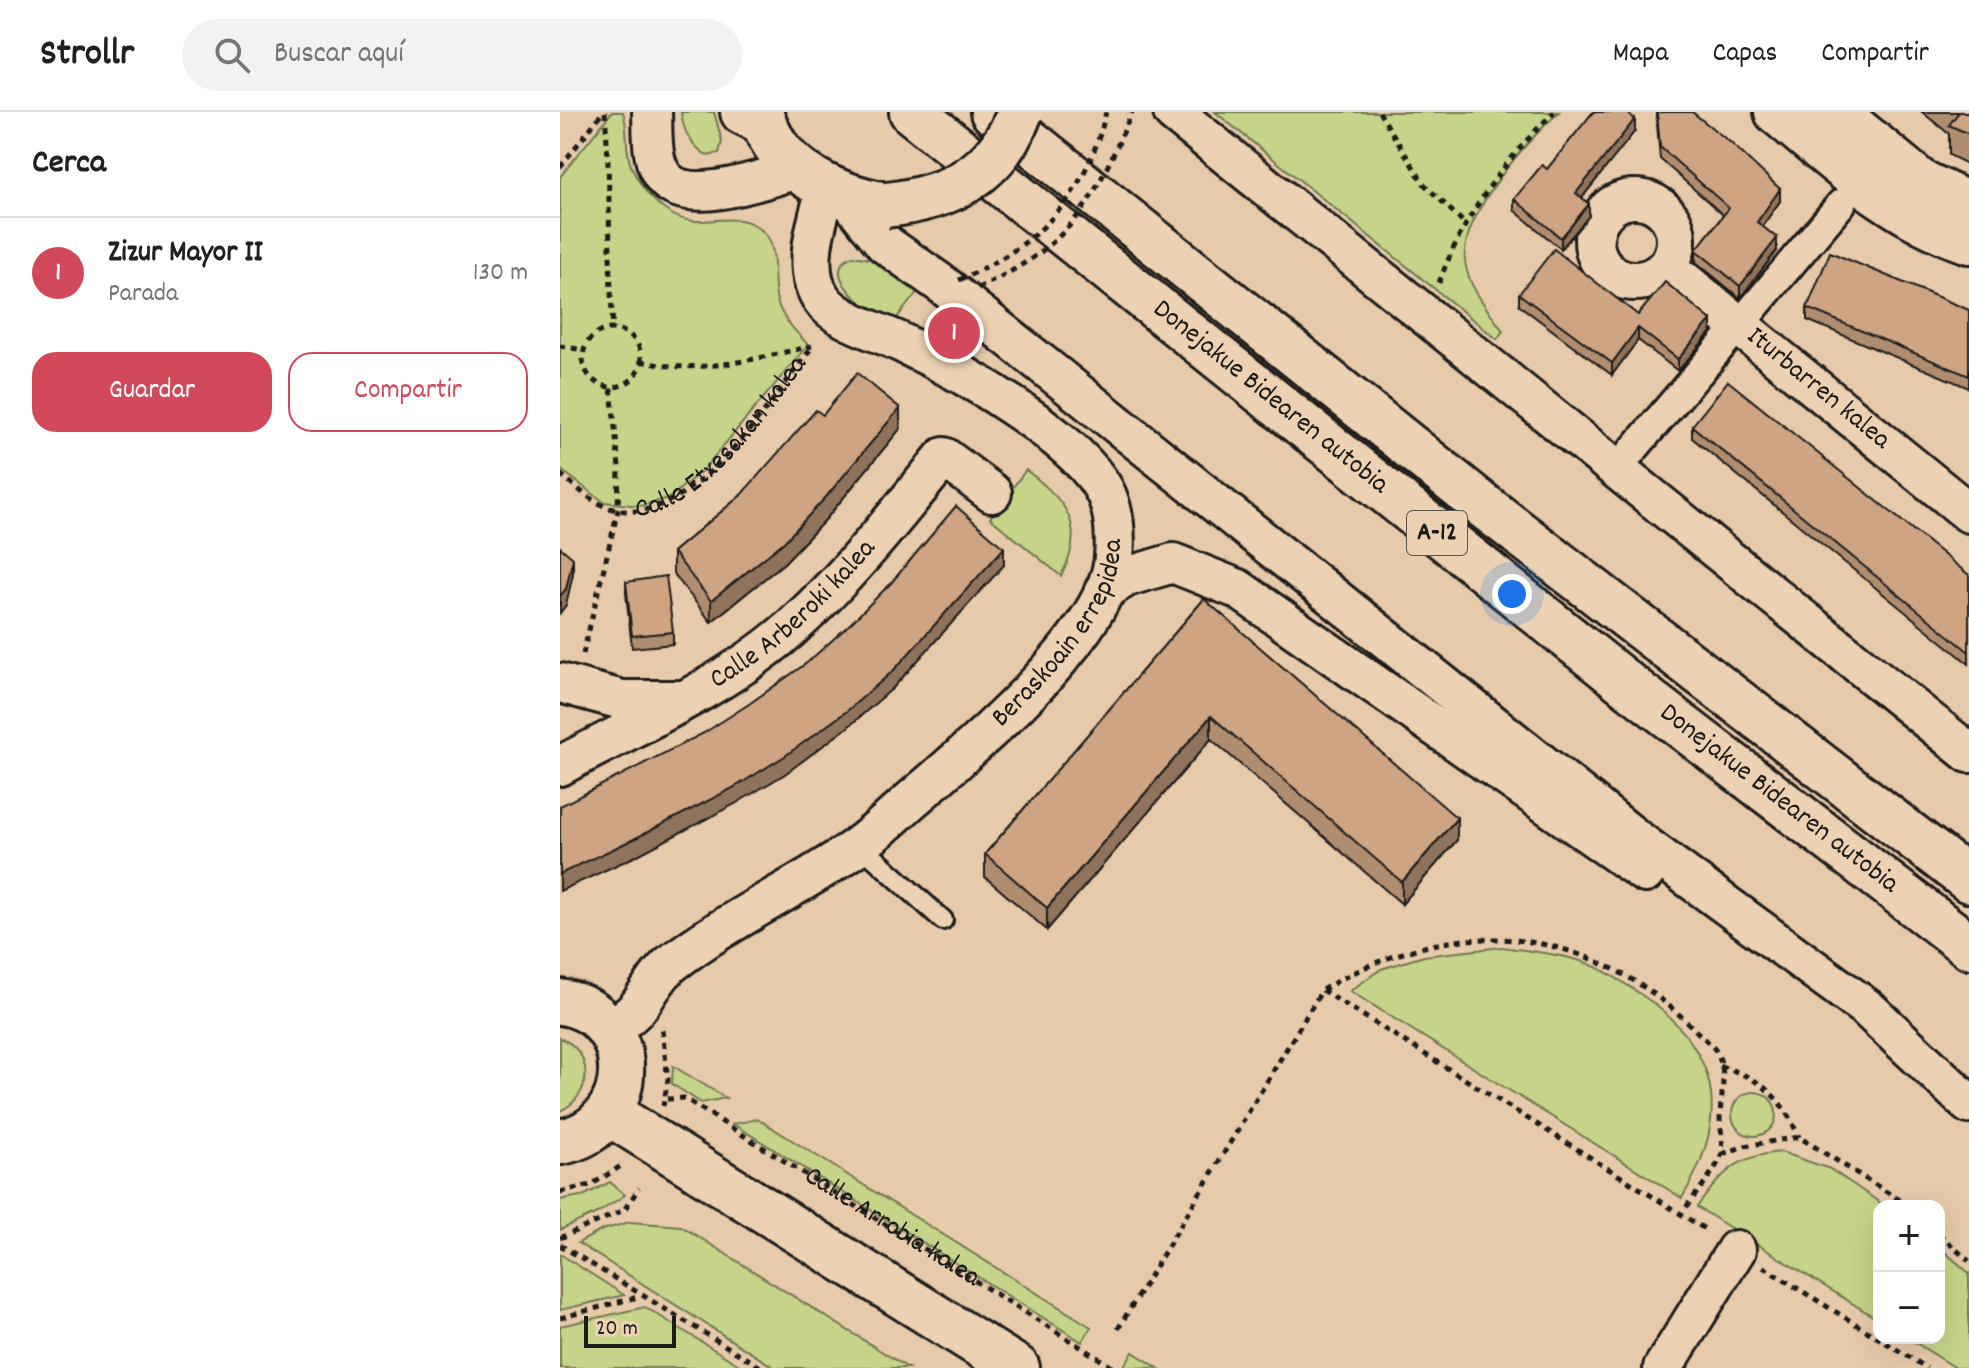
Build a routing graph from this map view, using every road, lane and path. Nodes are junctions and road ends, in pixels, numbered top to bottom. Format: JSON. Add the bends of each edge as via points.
{"nodes":[{"id":1,"x":604,"y":112,"type":"edge"},
{"id":2,"x":652,"y":112,"type":"edge"},
{"id":3,"x":912,"y":112,"type":"edge"},
{"id":4,"x":993,"y":112,"type":"edge"},
{"id":5,"x":1020,"y":112,"type":"edge"},
{"id":6,"x":1106,"y":112,"type":"edge"},
{"id":7,"x":1132,"y":112,"type":"edge"},
{"id":8,"x":1173,"y":112,"type":"edge"},
{"id":9,"x":1379,"y":112,"type":"edge"},
{"id":10,"x":1554,"y":112,"type":"edge"},
{"id":11,"x":1777,"y":112,"type":"edge"},
{"id":12,"x":1835,"y":112,"type":"edge"},
{"id":13,"x":755,"y":115,"type":"edge"},
{"id":14,"x":560,"y":167,"type":"edge"},
{"id":15,"x":714,"y":189,"type":"junction"},
{"id":16,"x":839,"y":191,"type":"junction"},
{"id":17,"x":1841,"y":204,"type":"dead end"},
{"id":18,"x":1969,"y":205,"type":"edge"},
{"id":19,"x":1465,"y":224,"type":"junction"},
{"id":20,"x":1969,"y":241,"type":"edge"},
{"id":21,"x":1667,"y":267,"type":"dead end"},
{"id":22,"x":959,"y":280,"type":"dead end"},
{"id":23,"x":978,"y":288,"type":"dead end"},
{"id":24,"x":1437,"y":289,"type":"dead end"},
{"id":25,"x":1751,"y":311,"type":"dead end"},
{"id":26,"x":613,"y":329,"type":"junction"},
{"id":27,"x":1729,"y":337,"type":"dead end"},
{"id":28,"x":560,"y":346,"type":"edge"},
{"id":29,"x":583,"y":350,"type":"junction"},
{"id":30,"x":641,"y":361,"type":"junction"},
{"id":31,"x":611,"y":388,"type":"junction"},
{"id":32,"x":1632,"y":451,"type":"dead end"},
{"id":33,"x":560,"y":474,"type":"edge"},
{"id":34,"x":992,"y":493,"type":"dead end"},
{"id":35,"x":618,"y":510,"type":"junction"},
{"id":36,"x":1969,"y":513,"type":"edge"},
{"id":37,"x":1104,"y":591,"type":"junction"},
{"id":38,"x":570,"y":676,"type":"edge"},
{"id":39,"x":683,"y":700,"type":"junction"},
{"id":40,"x":1969,"y":753,"type":"edge"},
{"id":41,"x":560,"y":766,"type":"edge"},
{"id":42,"x":860,"y":845,"type":"junction"},
{"id":43,"x":1969,"y":880,"type":"edge"},
{"id":44,"x":1723,"y":901,"type":"junction"},
{"id":45,"x":943,"y":920,"type":"dead end"},
{"id":46,"x":1969,"y":946,"type":"edge"},
{"id":47,"x":1322,"y":990,"type":"junction"},
{"id":48,"x":560,"y":1002,"type":"edge"},
{"id":49,"x":663,"y":1022,"type":"dead end"},
{"id":50,"x":610,"y":1030,"type":"junction"},
{"id":51,"x":1720,"y":1066,"type":"junction"},
{"id":52,"x":667,"y":1099,"type":"junction"},
{"id":53,"x":1969,"y":1104,"type":"edge"},
{"id":54,"x":660,"y":1111,"type":"dead end"},
{"id":55,"x":609,"y":1113,"type":"junction"},
{"id":56,"x":1799,"y":1137,"type":"junction"},
{"id":57,"x":560,"y":1142,"type":"edge"},
{"id":58,"x":1722,"y":1154,"type":"junction"},
{"id":59,"x":631,"y":1158,"type":"dead end"},
{"id":60,"x":639,"y":1188,"type":"dead end"},
{"id":61,"x":560,"y":1192,"type":"edge"},
{"id":62,"x":1899,"y":1200,"type":"edge"},
{"id":63,"x":1682,"y":1213,"type":"junction"},
{"id":64,"x":560,"y":1238,"type":"edge"},
{"id":65,"x":1945,"y":1239,"type":"edge"},
{"id":66,"x":560,"y":1245,"type":"edge"},
{"id":67,"x":1736,"y":1250,"type":"junction"},
{"id":68,"x":1969,"y":1261,"type":"edge"},
{"id":69,"x":642,"y":1296,"type":"junction"},
{"id":70,"x":560,"y":1318,"type":"edge"},
{"id":71,"x":1118,"y":1329,"type":"dead end"},
{"id":72,"x":762,"y":1368,"type":"edge"},
{"id":73,"x":1017,"y":1368,"type":"edge"},
{"id":74,"x":1114,"y":1368,"type":"edge"},
{"id":75,"x":1663,"y":1368,"type":"edge"},
{"id":76,"x":1927,"y":1368,"type":"edge"}],
"edges":[{"from":1,"to":14,"type":"path"},
{"from":1,"to":26,"type":"path"},
{"from":2,"to":15,"type":"street","via":[[655,158],[666,180],[689,192]]},
{"from":3,"to":46,"type":"main road","name":"Donejakue Bidearen autobia","number":"A-12","via":[[1623,681]]},
{"from":4,"to":43,"type":"main road","name":"Donejakue Bidearen autobia","number":"A-12","via":[[1485,507]]},
{"from":5,"to":16,"type":"main road","bridge":true,"via":[[1014,131],[990,162],[961,186],[925,201]]},
{"from":6,"to":22,"type":"path","bridge":true,"via":[[1072,197],[1037,237]]},
{"from":7,"to":23,"type":"path","bridge":true,"via":[[1083,214],[1058,241]]},
{"from":8,"to":40,"type":"street"},
{"from":9,"to":19,"type":"path","via":[[1424,184]]},
{"from":10,"to":19,"type":"path","via":[[1500,171]]},
{"from":11,"to":20,"type":"main road","via":[[1864,184],[1923,221]]},
{"from":12,"to":18,"type":"main road","via":[[1920,182]]},
{"from":13,"to":15,"type":"street","via":[[747,161]]},
{"from":13,"to":16,"type":"main road","via":[[780,150]]},
{"from":15,"to":16,"type":"street"},
{"from":16,"to":37,"type":"street","name":"Beraskoain errepidea","via":[[815,231],[812,274],[822,299],[962,376],[1046,430],[1090,468],[1115,522],[1114,560]]},
{"from":16,"to":44,"type":"street","via":[[885,244],[1611,819]]},
{"from":17,"to":25,"type":"street"},
{"from":19,"to":24,"type":"path"},
{"from":21,"to":36,"type":"street","name":"Iturbarren kalea"},
{"from":26,"to":29,"type":"path","via":[[596,333]]},
{"from":26,"to":30,"type":"path","via":[[629,335]]},
{"from":27,"to":32,"type":"street"},
{"from":28,"to":29,"type":"path"},
{"from":29,"to":31,"type":"path","via":[[586,372]]},
{"from":30,"to":31,"type":"path","via":[[628,382]]},
{"from":30,"to":35,"type":"path","name":"Calle Etxesakan kalea","via":[[683,367],[813,346],[761,414],[688,490],[658,507]]},
{"from":31,"to":35,"type":"path"},
{"from":33,"to":35,"type":"path","name":"Calle Etxesakan kalea","via":[[597,503]]},
{"from":34,"to":39,"type":"street","name":"Calle Arberoki kalea","via":[[944,457],[885,530],[789,630]]},
{"from":35,"to":38,"type":"path","name":"Calle Etxesakan kalea"},
{"from":37,"to":42,"type":"street","name":"Beraskoain errepidea","via":[[1076,636],[973,749]]},
{"from":37,"to":44,"type":"street","via":[[1126,577],[1173,563],[1238,589],[1629,863],[1650,876]]},
{"from":38,"to":39,"type":"street","via":[[622,700]]},
{"from":39,"to":41,"type":"street","name":"Calle Arberoki kalea"},
{"from":42,"to":45,"type":"lane"},
{"from":42,"to":50,"type":"street","name":"Beraskoain errepidea","via":[[669,966],[635,1010]]},
{"from":44,"to":53,"type":"street","via":[[1868,1009]]},
{"from":47,"to":51,"type":"path","via":[[1355,970],[1444,942],[1542,943],[1594,959],[1639,983],[1716,1051]]},
{"from":47,"to":63,"type":"path"},
{"from":47,"to":71,"type":"path"},
{"from":48,"to":50,"type":"main road","via":[[592,1014]]},
{"from":49,"to":52,"type":"path"},
{"from":50,"to":55,"type":"main road","via":[[622,1077]]},
{"from":51,"to":56,"type":"path","via":[[1768,1090],[1785,1106]]},
{"from":51,"to":58,"type":"path"},
{"from":52,"to":54,"type":"path"},
{"from":52,"to":74,"type":"path","name":"Calle Arrobia kalea","via":[[684,1098]]},
{"from":55,"to":57,"type":"main road","via":[[589,1132]]},
{"from":55,"to":73,"type":"main road","name":"Calle Arrobia kalea"},
{"from":56,"to":58,"type":"path"},
{"from":56,"to":62,"type":"path"},
{"from":58,"to":63,"type":"path"},
{"from":59,"to":61,"type":"path","via":[[603,1180]]},
{"from":60,"to":64,"type":"path","via":[[624,1210]]},
{"from":63,"to":67,"type":"path"},
{"from":65,"to":68,"type":"path"},
{"from":66,"to":69,"type":"path"},
{"from":67,"to":75,"type":"street"},
{"from":67,"to":76,"type":"path"},
{"from":69,"to":70,"type":"path"},
{"from":69,"to":72,"type":"path"}]}
